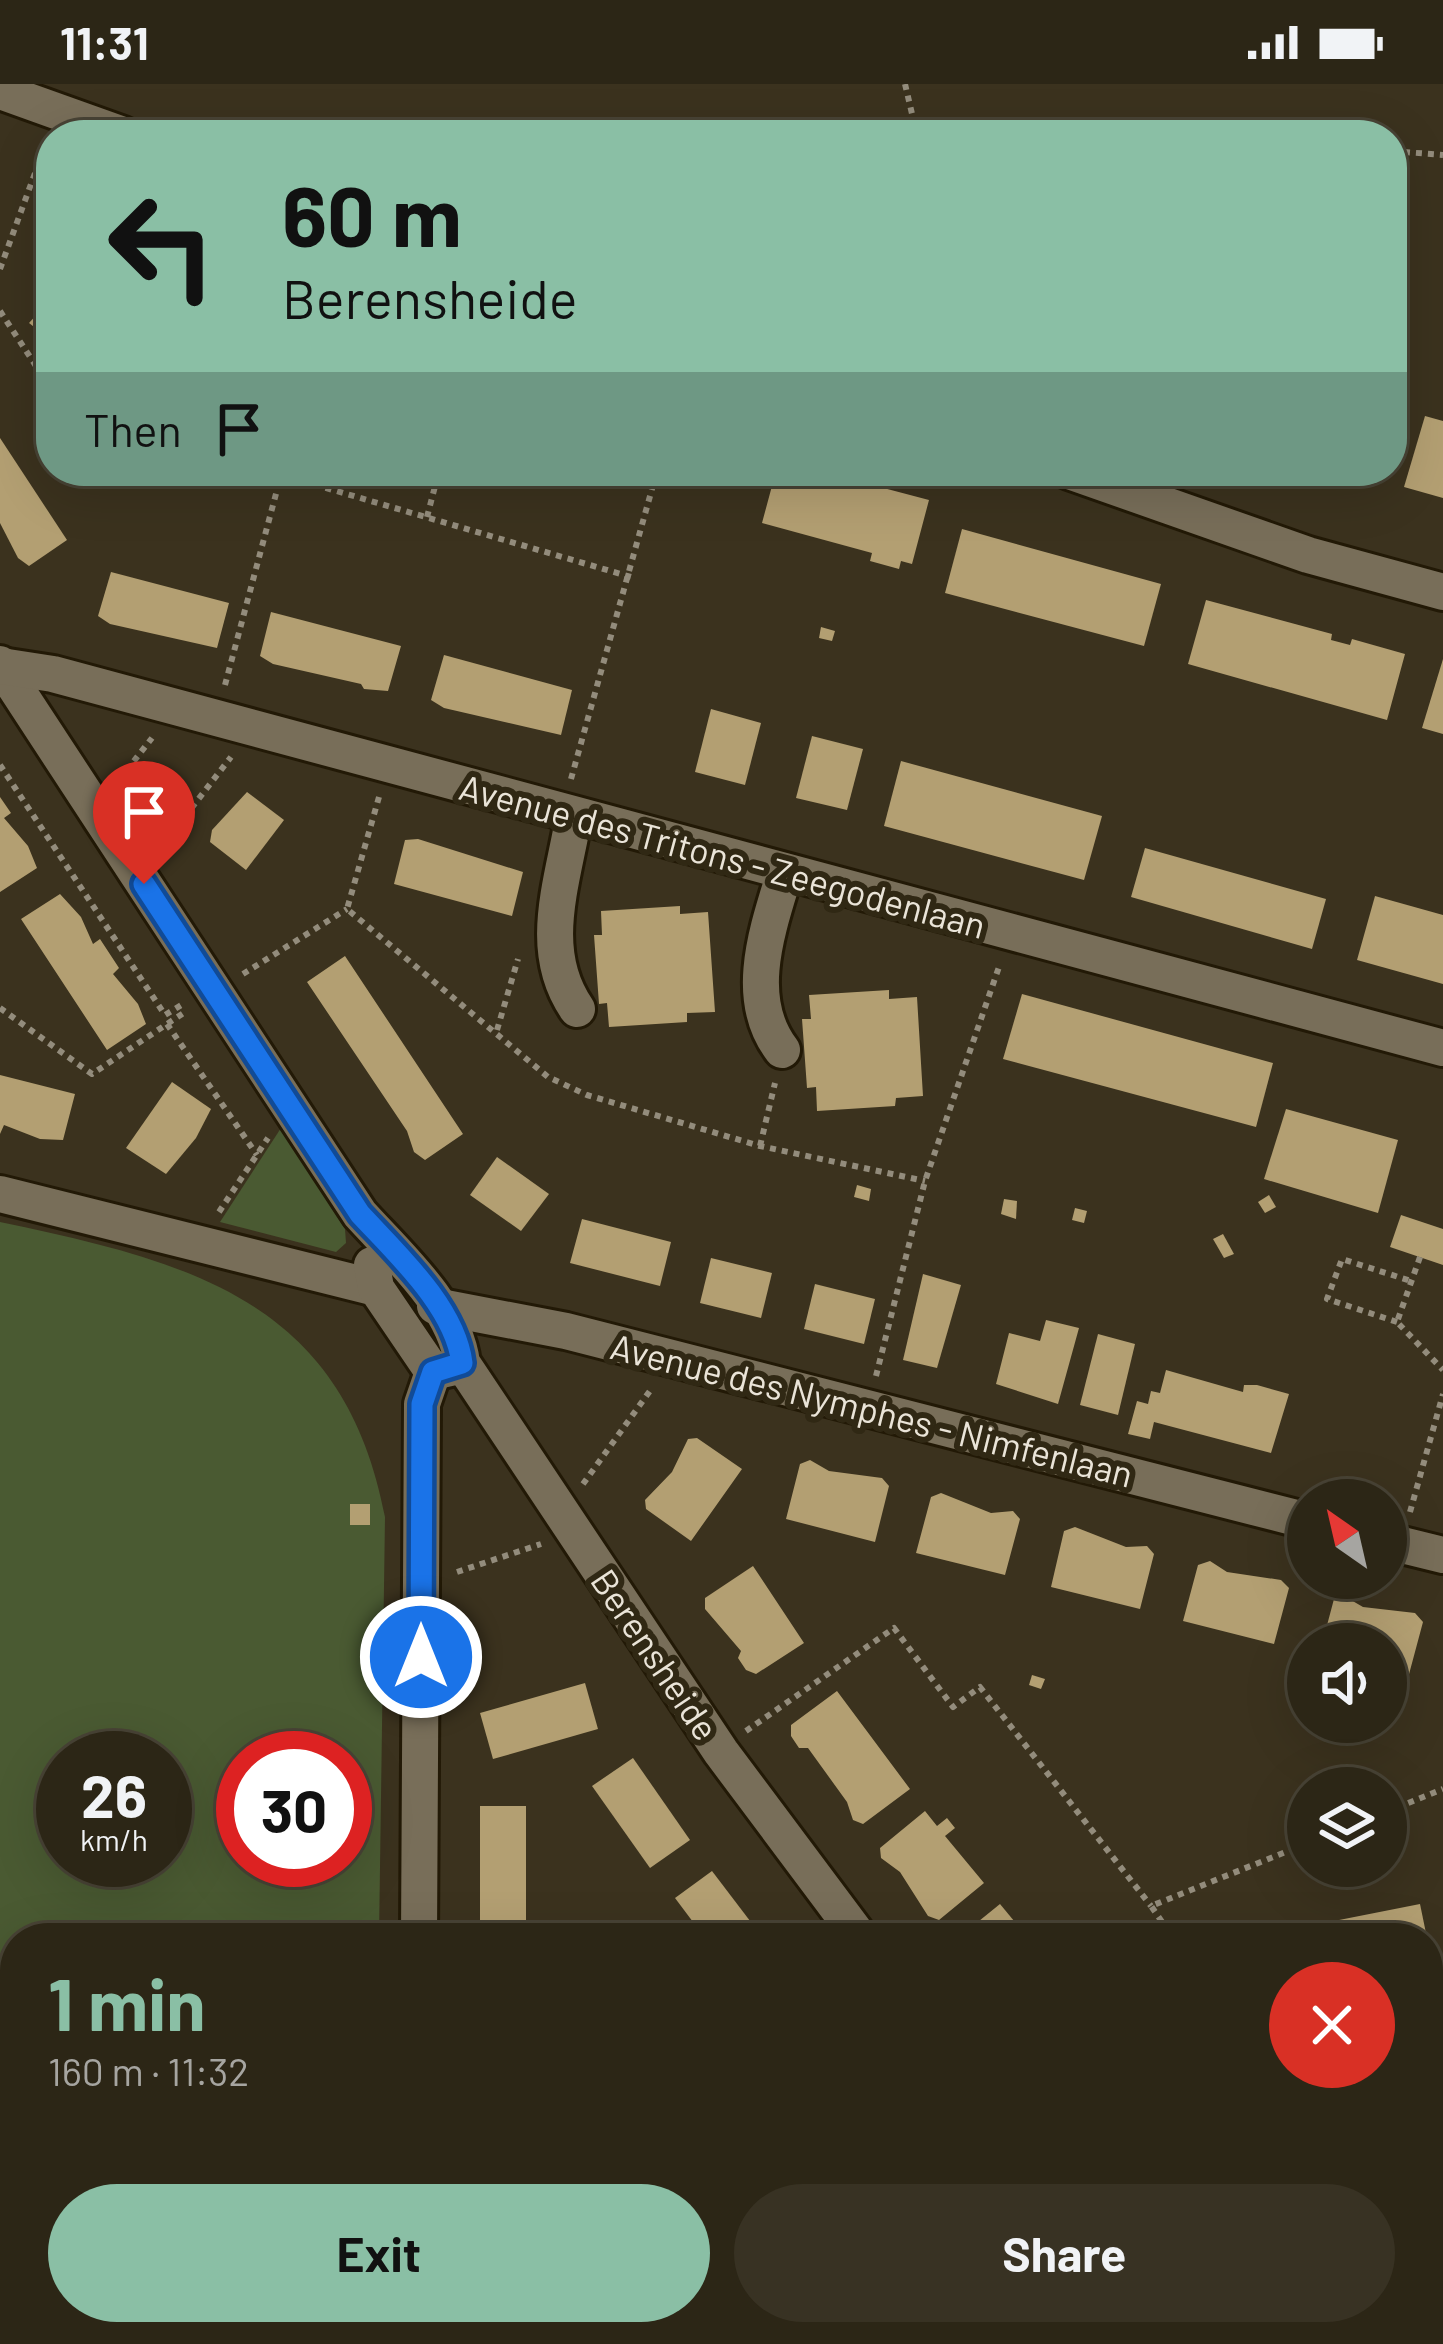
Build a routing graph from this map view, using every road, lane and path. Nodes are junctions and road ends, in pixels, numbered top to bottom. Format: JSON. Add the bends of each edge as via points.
{"nodes":[{"id":1,"x":905,"y":84,"type":"edge"},
{"id":2,"x":0,"y":91,"type":"edge"},
{"id":3,"x":80,"y":120,"type":"edge"},
{"id":4,"x":913,"y":120,"type":"edge"},
{"id":5,"x":1407,"y":152,"type":"edge"},
{"id":6,"x":1443,"y":155,"type":"edge"},
{"id":7,"x":36,"y":161,"type":"edge"},
{"id":8,"x":0,"y":269,"type":"edge"},
{"id":9,"x":0,"y":311,"type":"edge"},
{"id":10,"x":36,"y":366,"type":"edge"},
{"id":11,"x":277,"y":486,"type":"edge"},
{"id":12,"x":318,"y":486,"type":"edge"},
{"id":13,"x":435,"y":486,"type":"edge"},
{"id":14,"x":653,"y":486,"type":"edge"},
{"id":15,"x":1111,"y":486,"type":"edge"},
{"id":16,"x":427,"y":517,"type":"junction"},
{"id":17,"x":631,"y":577,"type":"junction"},
{"id":18,"x":1443,"y":592,"type":"edge"},
{"id":19,"x":1,"y":665,"type":"edge"},
{"id":20,"x":222,"y":694,"type":"dead end"},
{"id":21,"x":163,"y":724,"type":"dead end"},
{"id":22,"x":240,"y":745,"type":"dead end"},
{"id":23,"x":0,"y":765,"type":"edge"},
{"id":24,"x":113,"y":788,"type":"dead end"},
{"id":25,"x":571,"y":801,"type":"junction"},
{"id":26,"x":157,"y":854,"type":"dead end"},
{"id":27,"x":785,"y":872,"type":"junction"},
{"id":28,"x":347,"y":909,"type":"dead end"},
{"id":29,"x":1004,"y":953,"type":"dead end"},
{"id":30,"x":234,"y":981,"type":"dead end"},
{"id":31,"x":0,"y":1008,"type":"edge"},
{"id":32,"x":577,"y":1009,"type":"dead end"},
{"id":33,"x":167,"y":1024,"type":"junction"},
{"id":34,"x":1443,"y":1048,"type":"edge"},
{"id":35,"x":782,"y":1050,"type":"joint"},
{"id":36,"x":280,"y":1122,"type":"dead end"},
{"id":37,"x":760,"y":1146,"type":"dead end"},
{"id":38,"x":257,"y":1155,"type":"junction"},
{"id":39,"x":0,"y":1194,"type":"edge"},
{"id":40,"x":210,"y":1225,"type":"dead end"},
{"id":41,"x":370,"y":1225,"type":"junction"},
{"id":42,"x":1420,"y":1257,"type":"dead end"},
{"id":43,"x":1411,"y":1281,"type":"junction"},
{"id":44,"x":376,"y":1288,"type":"junction"},
{"id":45,"x":435,"y":1306,"type":"junction"},
{"id":46,"x":1397,"y":1322,"type":"junction"},
{"id":47,"x":447,"y":1368,"type":"junction"},
{"id":48,"x":1443,"y":1370,"type":"edge"},
{"id":49,"x":874,"y":1386,"type":"dead end"},
{"id":50,"x":652,"y":1388,"type":"dead end"},
{"id":51,"x":1443,"y":1394,"type":"edge"},
{"id":52,"x":574,"y":1497,"type":"dead end"},
{"id":53,"x":1407,"y":1501,"type":"edge"},
{"id":54,"x":1287,"y":1516,"type":"edge"},
{"id":55,"x":1407,"y":1536,"type":"edge"},
{"id":56,"x":548,"y":1541,"type":"dead end"},
{"id":57,"x":1443,"y":1556,"type":"edge"},
{"id":58,"x":442,"y":1576,"type":"dead end"},
{"id":59,"x":740,"y":1736,"type":"dead end"},
{"id":60,"x":1443,"y":1789,"type":"edge"},
{"id":61,"x":1407,"y":1803,"type":"edge"},
{"id":62,"x":1287,"y":1851,"type":"edge"},
{"id":63,"x":1151,"y":1906,"type":"junction"},
{"id":64,"x":418,"y":1923,"type":"edge"},
{"id":65,"x":845,"y":1923,"type":"edge"},
{"id":66,"x":1163,"y":1923,"type":"edge"}],
"edges":[{"from":1,"to":4,"type":"path"},
{"from":2,"to":3,"type":"street"},
{"from":5,"to":6,"type":"path"},
{"from":7,"to":8,"type":"path"},
{"from":9,"to":10,"type":"path"},
{"from":11,"to":20,"type":"path"},
{"from":12,"to":16,"type":"path"},
{"from":13,"to":16,"type":"path"},
{"from":14,"to":17,"type":"path"},
{"from":15,"to":18,"type":"street","via":[[1308,556]]},
{"from":16,"to":17,"type":"path"},
{"from":17,"to":25,"type":"path"},
{"from":19,"to":25,"type":"street","name":"Avenue des Tritons - Zeegodenlaan"},
{"from":19,"to":41,"type":"street","name":"Berensheide"},
{"from":21,"to":24,"type":"path"},
{"from":22,"to":26,"type":"path"},
{"from":23,"to":33,"type":"path","via":[[165,1015],[198,998]]},
{"from":25,"to":27,"type":"street","name":"Avenue des Tritons - Zeegodenlaan"},
{"from":25,"to":32,"type":"street","via":[[551,951]]},
{"from":27,"to":34,"type":"street","name":"Avenue des Tritons - Zeegodenlaan"},
{"from":27,"to":35,"type":"street","via":[[759,952],[767,1031]]},
{"from":28,"to":30,"type":"path"},
{"from":29,"to":49,"type":"path","via":[[925,1181]]},
{"from":31,"to":33,"type":"path","via":[[92,1074]]},
{"from":33,"to":38,"type":"path"},
{"from":35,"to":37,"type":"path"},
{"from":36,"to":38,"type":"path"},
{"from":38,"to":40,"type":"path"},
{"from":39,"to":44,"type":"street"},
{"from":41,"to":44,"type":"street","name":"Berensheide"},
{"from":41,"to":45,"type":"street","name":"Berensheide"},
{"from":42,"to":43,"type":"path"},
{"from":43,"to":46,"type":"path"},
{"from":43,"to":46,"type":"path","via":[[1342,1259],[1327,1299]]},
{"from":44,"to":47,"type":"street","name":"Berensheide"},
{"from":45,"to":47,"type":"street","name":"Berensheide","via":[[459,1341]]},
{"from":45,"to":54,"type":"street","name":"Avenue des Nymphes - Nimfenlaan","via":[[566,1331]]},
{"from":46,"to":48,"type":"path"},
{"from":47,"to":64,"type":"street","via":[[422,1404]]},
{"from":47,"to":65,"type":"street","name":"Berensheide"},
{"from":50,"to":52,"type":"path"},
{"from":51,"to":53,"type":"path"},
{"from":55,"to":57,"type":"street"},
{"from":56,"to":58,"type":"path"},
{"from":59,"to":63,"type":"path","via":[[894,1628],[953,1707],[980,1687]]},
{"from":60,"to":61,"type":"path"},
{"from":62,"to":63,"type":"path"},
{"from":63,"to":66,"type":"path"}]}
